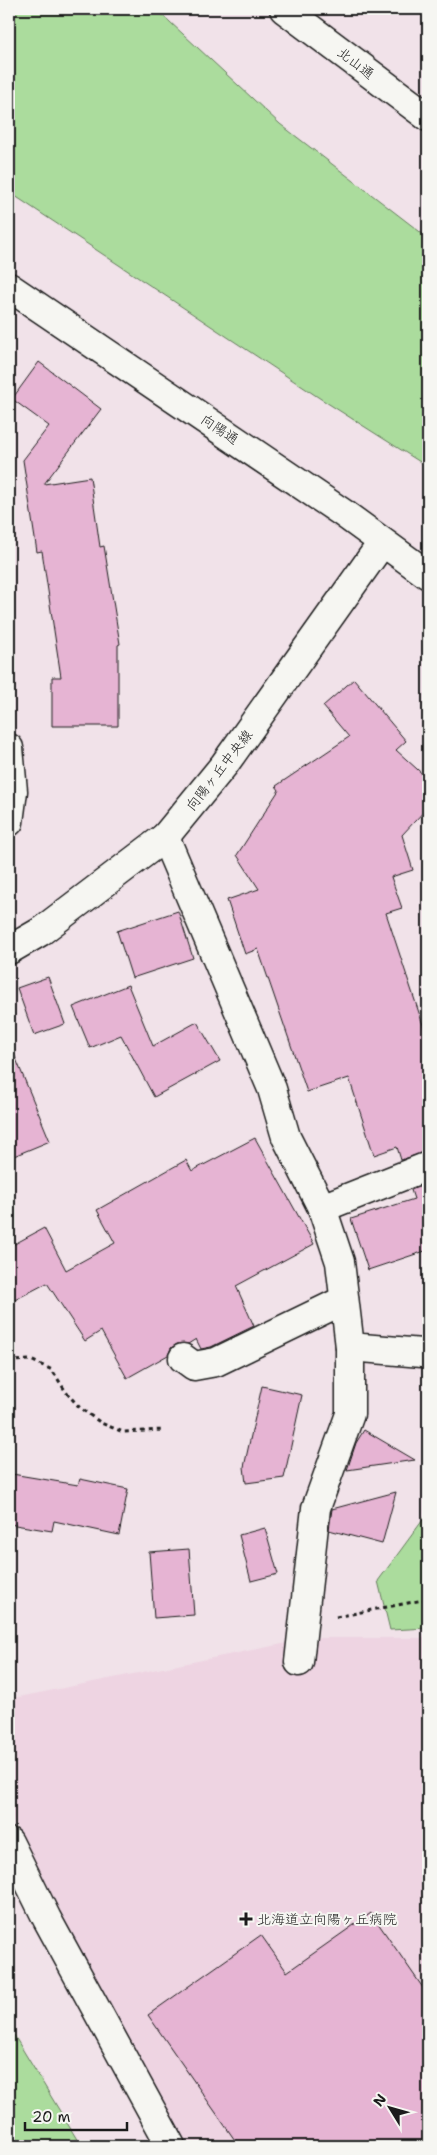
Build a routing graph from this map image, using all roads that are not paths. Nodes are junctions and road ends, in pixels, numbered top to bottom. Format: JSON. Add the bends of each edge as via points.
{"nodes":[{"id":1,"x":284,"y":9,"type":"edge"},
{"id":2,"x":428,"y":117,"type":"edge"},
{"id":3,"x":9,"y":287,"type":"edge"},
{"id":4,"x":382,"y":543,"type":"junction"},
{"id":5,"x":428,"y":575,"type":"edge"},
{"id":6,"x":9,"y":748,"type":"edge"},
{"id":7,"x":9,"y":822,"type":"edge"},
{"id":8,"x":165,"y":837,"type":"junction"},
{"id":9,"x":9,"y":950,"type":"edge"},
{"id":10,"x":428,"y":1166,"type":"edge"},
{"id":11,"x":322,"y":1208,"type":"junction"},
{"id":12,"x":344,"y":1300,"type":"junction"},
{"id":13,"x":350,"y":1347,"type":"junction"},
{"id":14,"x":428,"y":1351,"type":"edge"},
{"id":15,"x":183,"y":1358,"type":"dead end"},
{"id":16,"x":299,"y":1662,"type":"dead end"},
{"id":17,"x":9,"y":1842,"type":"edge"},
{"id":18,"x":171,"y":2146,"type":"edge"}],
"edges":[{"from":1,"to":2,"type":"street","name":"北山通"},
{"from":3,"to":4,"type":"street","name":"向陽通","via":[[343,513]]},
{"from":4,"to":5,"type":"street","name":"向陽通"},
{"from":4,"to":8,"type":"street","name":"向陽ヶ丘中央線","via":[[224,765]]},
{"from":6,"to":7,"type":"street","via":[[13,791]]},
{"from":8,"to":9,"type":"street","name":"向陽ヶ丘中央線","via":[[40,932]]},
{"from":8,"to":11,"type":"street","via":[[272,1089],[286,1137]]},
{"from":10,"to":11,"type":"street"},
{"from":11,"to":12,"type":"street","via":[[340,1262]]},
{"from":12,"to":13,"type":"street"},
{"from":12,"to":15,"type":"street","via":[[216,1362],[194,1366]]},
{"from":13,"to":14,"type":"street","via":[[422,1354]]},
{"from":13,"to":16,"type":"street","via":[[350,1414],[316,1508]]},
{"from":17,"to":18,"type":"street","via":[[47,1919]]}]}
